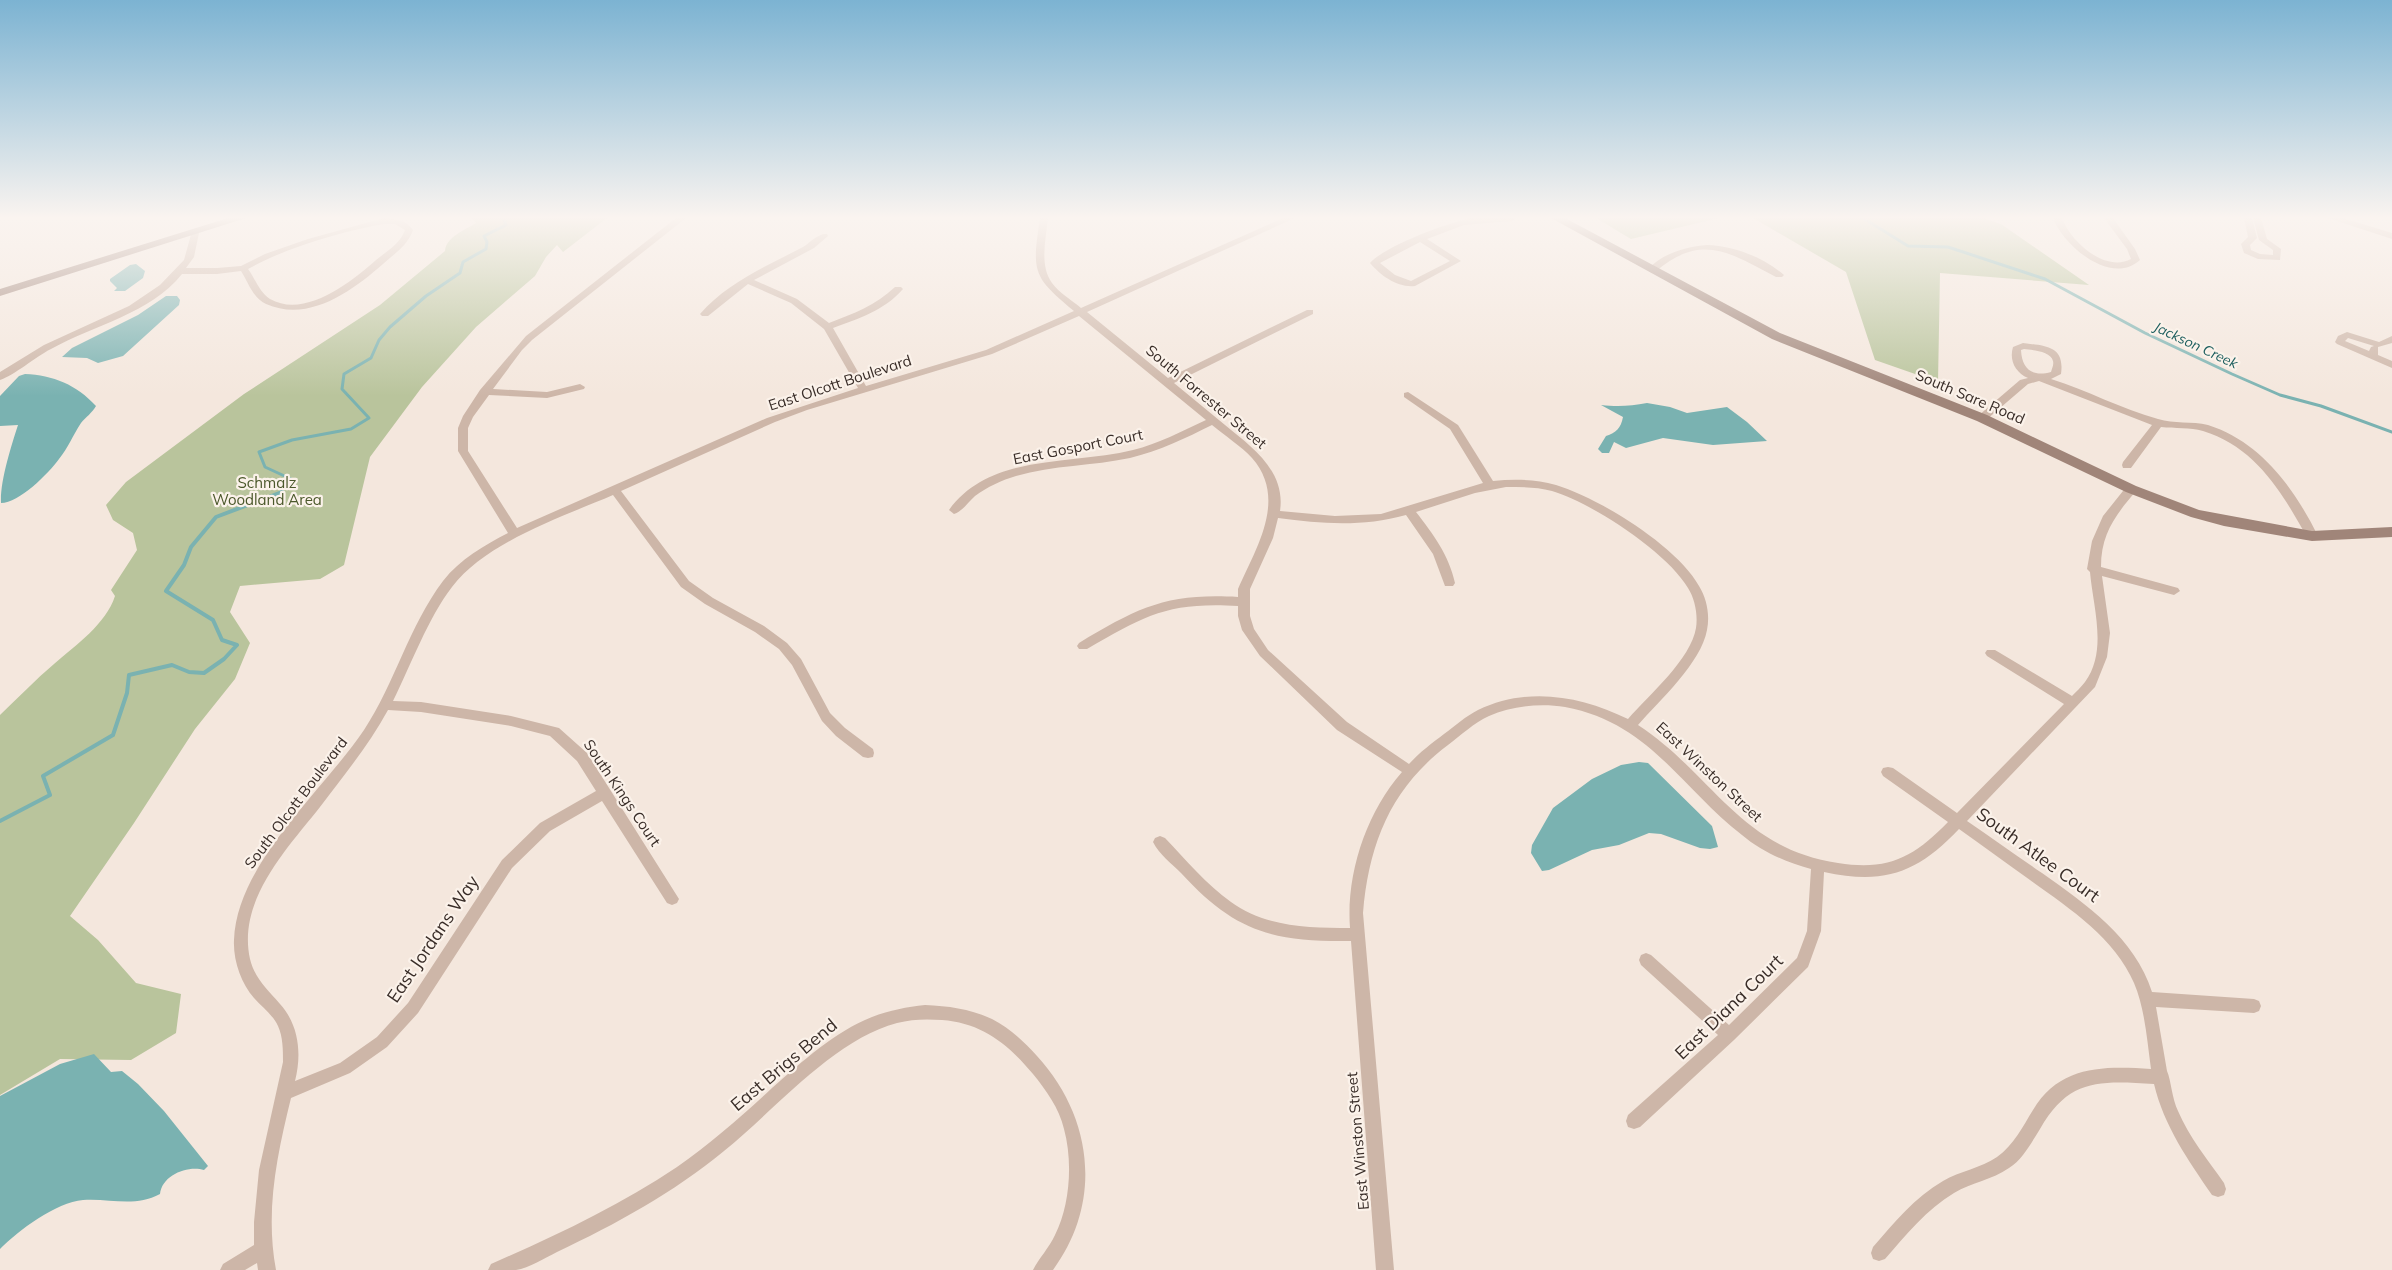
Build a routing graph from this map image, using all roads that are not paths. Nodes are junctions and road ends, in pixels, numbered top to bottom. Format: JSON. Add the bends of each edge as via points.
{"nodes":[{"id":1,"x":51,"y":277,"type":"edge"},
{"id":2,"x":172,"y":277,"type":"edge"},
{"id":3,"x":249,"y":277,"type":"edge"},
{"id":4,"x":362,"y":277,"type":"edge"},
{"id":5,"x":606,"y":277,"type":"edge"},
{"id":6,"x":752,"y":277,"type":"edge"},
{"id":7,"x":1043,"y":277,"type":"edge"},
{"id":8,"x":1158,"y":277,"type":"edge"},
{"id":9,"x":1394,"y":277,"type":"edge"},
{"id":10,"x":1425,"y":277,"type":"edge"},
{"id":11,"x":1666,"y":277,"type":"edge"},
{"id":12,"x":747,"y":280,"type":"junction"},
{"id":13,"x":898,"y":289,"type":"dead end"},
{"id":14,"x":0,"y":293,"type":"edge"},
{"id":15,"x":1080,"y":312,"type":"junction"},
{"id":16,"x":1310,"y":312,"type":"dead end"},
{"id":17,"x":705,"y":314,"type":"dead end"},
{"id":18,"x":828,"y":327,"type":"junction"},
{"id":19,"x":2392,"y":339,"type":"edge"},
{"id":20,"x":2380,"y":345,"type":"junction"},
{"id":21,"x":2373,"y":356,"type":"junction"},
{"id":22,"x":2392,"y":364,"type":"edge"},
{"id":23,"x":0,"y":377,"type":"edge"},
{"id":24,"x":1166,"y":383,"type":"junction"},
{"id":25,"x":580,"y":387,"type":"dead end"},
{"id":26,"x":864,"y":390,"type":"junction"},
{"id":27,"x":484,"y":392,"type":"junction"},
{"id":28,"x":1408,"y":395,"type":"dead end"},
{"id":29,"x":1982,"y":418,"type":"junction"},
{"id":30,"x":1212,"y":421,"type":"junction"},
{"id":31,"x":2159,"y":423,"type":"junction"},
{"id":32,"x":2127,"y":465,"type":"dead end"},
{"id":33,"x":1489,"y":484,"type":"junction"},
{"id":34,"x":614,"y":489,"type":"junction"},
{"id":35,"x":2131,"y":489,"type":"junction"},
{"id":36,"x":954,"y":510,"type":"dead end"},
{"id":37,"x":1409,"y":511,"type":"junction"},
{"id":38,"x":1274,"y":514,"type":"junction"},
{"id":39,"x":2392,"y":532,"type":"edge"},
{"id":40,"x":515,"y":534,"type":"junction"},
{"id":41,"x":2312,"y":536,"type":"junction"},
{"id":42,"x":2093,"y":569,"type":"junction"},
{"id":43,"x":1449,"y":583,"type":"dead end"},
{"id":44,"x":2174,"y":591,"type":"dead end"},
{"id":45,"x":1243,"y":602,"type":"junction"},
{"id":46,"x":1083,"y":646,"type":"dead end"},
{"id":47,"x":1991,"y":653,"type":"dead end"},
{"id":48,"x":2073,"y":703,"type":"junction"},
{"id":49,"x":385,"y":705,"type":"junction"},
{"id":50,"x":1631,"y":725,"type":"junction"},
{"id":51,"x":867,"y":753,"type":"dead end"},
{"id":52,"x":1410,"y":771,"type":"junction"},
{"id":53,"x":1888,"y":772,"type":"dead end"},
{"id":54,"x":604,"y":793,"type":"junction"},
{"id":55,"x":1958,"y":822,"type":"junction"},
{"id":56,"x":1160,"y":842,"type":"dead end"},
{"id":57,"x":1818,"y":865,"type":"junction"},
{"id":58,"x":672,"y":899,"type":"dead end"},
{"id":59,"x":1357,"y":934,"type":"junction"},
{"id":60,"x":1646,"y":960,"type":"dead end"},
{"id":61,"x":2146,"y":999,"type":"junction"},
{"id":62,"x":2254,"y":1006,"type":"dead end"},
{"id":63,"x":1729,"y":1035,"type":"junction"},
{"id":64,"x":2162,"y":1077,"type":"junction"},
{"id":65,"x":285,"y":1093,"type":"junction"},
{"id":66,"x":1634,"y":1121,"type":"dead end"},
{"id":67,"x":2218,"y":1189,"type":"dead end"},
{"id":68,"x":262,"y":1250,"type":"junction"},
{"id":69,"x":1879,"y":1253,"type":"dead end"},
{"id":70,"x":229,"y":1270,"type":"edge"},
{"id":71,"x":267,"y":1270,"type":"edge"},
{"id":72,"x":496,"y":1270,"type":"edge"},
{"id":73,"x":1042,"y":1270,"type":"edge"},
{"id":74,"x":1385,"y":1270,"type":"edge"}],
"edges":[{"from":1,"to":14,"type":"main road"},
{"from":2,"to":23,"type":"street","via":[[135,305],[37,352]]},
{"from":3,"to":4,"type":"street","via":[[267,301],[288,305],[331,299]]},
{"from":5,"to":27,"type":"street","via":[[529,338]]},
{"from":6,"to":12,"type":"street"},
{"from":7,"to":15,"type":"street","name":"South Forrester Street"},
{"from":8,"to":15,"type":"street","name":"East Olcott Boulevard"},
{"from":9,"to":10,"type":"street","via":[[1405,284]]},
{"from":11,"to":29,"type":"main road","name":"South Sare Road","via":[[1813,352]]},
{"from":12,"to":17,"type":"street"},
{"from":12,"to":18,"type":"street","via":[[794,301]]},
{"from":13,"to":18,"type":"street","via":[[880,306]]},
{"from":15,"to":24,"type":"street","name":"South Forrester Street"},
{"from":15,"to":26,"type":"street","name":"East Olcott Boulevard","via":[[989,352]]},
{"from":16,"to":24,"type":"street"},
{"from":18,"to":26,"type":"street"},
{"from":19,"to":20,"type":"street"},
{"from":20,"to":21,"type":"street","via":[[2372,351]]},
{"from":20,"to":21,"type":"street","via":[[2347,335],[2341,338],[2340,342],[2348,347]]},
{"from":21,"to":22,"type":"street"},
{"from":24,"to":30,"type":"street","name":"South Forrester Street"},
{"from":25,"to":27,"type":"street","via":[[547,395]]},
{"from":26,"to":34,"type":"street","name":"East Olcott Boulevard","via":[[784,415]]},
{"from":27,"to":40,"type":"street","via":[[463,428],[463,450]]},
{"from":28,"to":33,"type":"street","via":[[1454,427]]},
{"from":29,"to":31,"type":"street","via":[[2024,382],[2039,378]]},
{"from":29,"to":35,"type":"main road","name":"South Sare Road"},
{"from":30,"to":36,"type":"street","name":"East Gosport Court","via":[[1143,451],[1012,474],[971,492]]},
{"from":30,"to":38,"type":"street","name":"South Forrester Street","via":[[1264,465],[1274,483]]},
{"from":31,"to":32,"type":"street"},
{"from":31,"to":41,"type":"street","via":[[2216,432],[2253,455],[2278,478]]},
{"from":33,"to":37,"type":"street"},
{"from":33,"to":50,"type":"street","via":[[1536,485],[1581,499],[1663,553],[1695,588],[1703,613],[1697,644]]},
{"from":34,"to":40,"type":"street","name":"East Olcott Boulevard"},
{"from":34,"to":51,"type":"street","via":[[685,584],[782,645],[824,715]]},
{"from":35,"to":41,"type":"main road","name":"South Sare Road","via":[[2224,521]]},
{"from":35,"to":42,"type":"street","name":"East Winston Street","via":[[2101,528]]},
{"from":37,"to":38,"type":"street","via":[[1351,521]]},
{"from":37,"to":43,"type":"street","via":[[1440,553]]},
{"from":38,"to":45,"type":"street","name":"South Forrester Street","via":[[1244,589]]},
{"from":39,"to":41,"type":"main road","name":"South Sare Road"},
{"from":40,"to":49,"type":"street","name":"South Olcott Boulevard","via":[[489,548],[448,583]]},
{"from":42,"to":44,"type":"street"},
{"from":42,"to":48,"type":"street","name":"East Winston Street","via":[[2104,651],[2091,684]]},
{"from":45,"to":46,"type":"street","via":[[1195,600],[1167,604],[1139,614]]},
{"from":45,"to":52,"type":"street","name":"South Forrester Street","via":[[1248,630],[1274,663],[1342,726]]},
{"from":47,"to":48,"type":"street"},
{"from":48,"to":55,"type":"street","name":"East Winston Street"},
{"from":49,"to":54,"type":"street","name":"South Kings Court","via":[[422,707],[554,732],[582,757]]},
{"from":49,"to":65,"type":"street","name":"South Olcott Boulevard","via":[[368,734],[257,880],[242,922],[242,952],[248,976],[285,1021],[289,1034],[292,1048]]},
{"from":50,"to":52,"type":"street","name":"East Winston Street","via":[[1578,704],[1516,702],[1472,720]]},
{"from":50,"to":57,"type":"street","name":"East Winston Street","via":[[1668,754],[1744,829],[1777,850]]},
{"from":52,"to":59,"type":"street","name":"East Winston Street","via":[[1389,798],[1368,843],[1357,891]]},
{"from":53,"to":55,"type":"street","name":"South Atlee Court"},
{"from":54,"to":58,"type":"street","name":"South Kings Court"},
{"from":54,"to":65,"type":"street","name":"East Jordans Way","via":[[545,827],[507,864],[413,1008],[382,1042],[345,1068]]},
{"from":55,"to":57,"type":"street","name":"East Winston Street","via":[[1925,854],[1900,866],[1867,871]]},
{"from":55,"to":61,"type":"street","name":"South Atlee Court","via":[[2099,924],[2131,963]]},
{"from":56,"to":59,"type":"street","via":[[1227,908],[1257,924],[1294,933]]},
{"from":57,"to":63,"type":"street","name":"East Diana Court","via":[[1814,931],[1808,952],[1794,973]]},
{"from":59,"to":74,"type":"street","name":"East Winston Street"},
{"from":60,"to":63,"type":"street"},
{"from":61,"to":62,"type":"street"},
{"from":61,"to":64,"type":"street","name":"South Atlee Court"},
{"from":63,"to":66,"type":"street","name":"East Diana Court"},
{"from":64,"to":67,"type":"street","name":"South Atlee Court","via":[[2178,1132]]},
{"from":64,"to":69,"type":"street","via":[[2112,1075],[2064,1087],[2050,1099],[2010,1157],[1986,1172],[1950,1185],[1917,1208]]},
{"from":65,"to":68,"type":"street","name":"South Olcott Boulevard","via":[[263,1193]]},
{"from":68,"to":70,"type":"street"},
{"from":68,"to":71,"type":"street","name":"South Olcott Boulevard"},
{"from":72,"to":73,"type":"street","name":"East Brigs Bend","via":[[565,1241],[671,1181],[723,1142],[837,1043],[866,1026],[916,1011],[966,1016],[990,1024],[1009,1037],[1041,1072],[1070,1122],[1078,1166],[1076,1191],[1070,1218]]}]}
